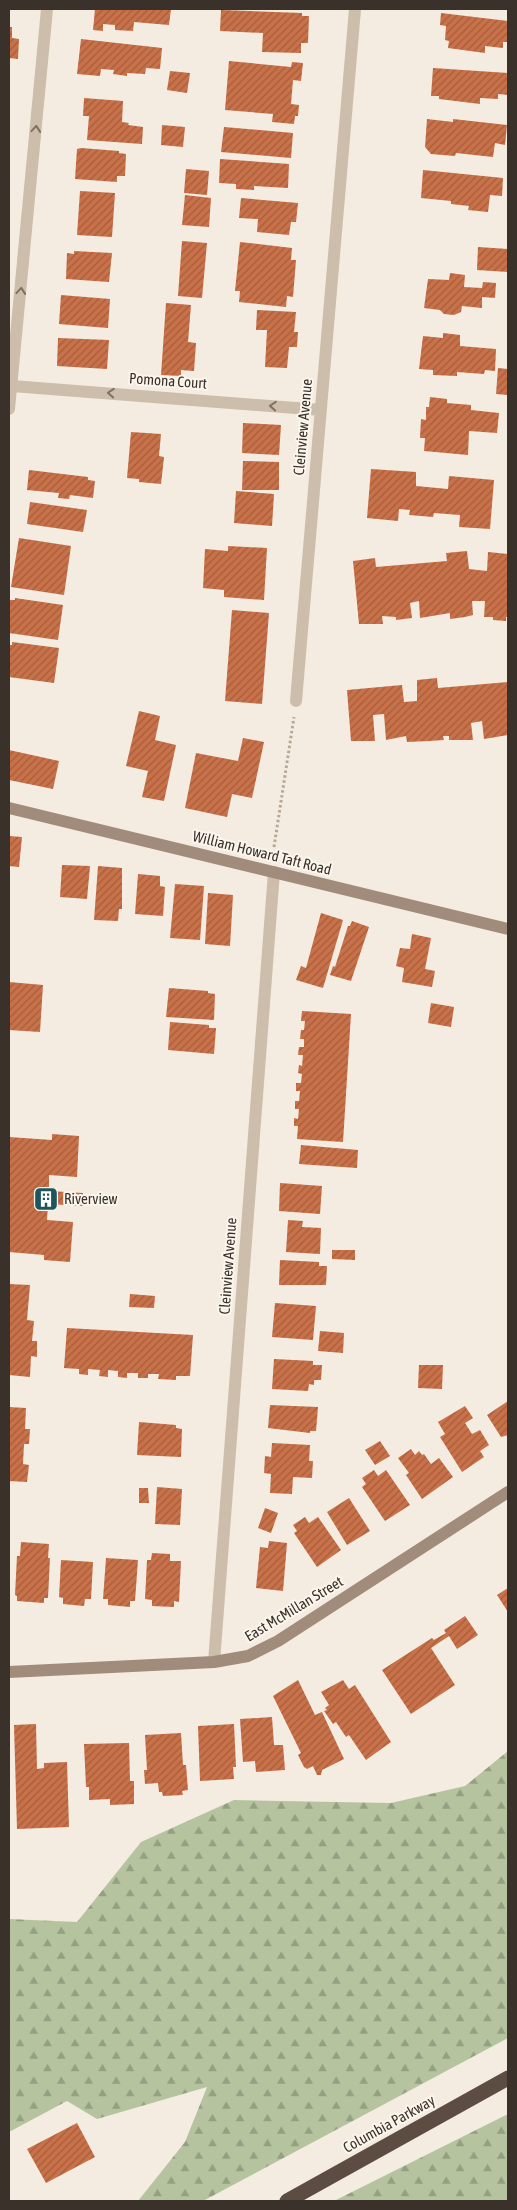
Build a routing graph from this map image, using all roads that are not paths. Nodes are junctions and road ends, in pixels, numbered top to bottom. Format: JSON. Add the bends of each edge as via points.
{"nodes":[{"id":1,"x":47,"y":9,"type":"edge"},
{"id":2,"x":355,"y":9,"type":"edge"},
{"id":3,"x":14,"y":311,"type":"edge"},
{"id":4,"x":12,"y":386,"type":"junction"},
{"id":5,"x":9,"y":409,"type":"edge"},
{"id":6,"x":321,"y":410,"type":"junction"},
{"id":7,"x":296,"y":702,"type":"road end"},
{"id":8,"x":9,"y":808,"type":"edge"},
{"id":9,"x":274,"y":872,"type":"junction"},
{"id":10,"x":508,"y":929,"type":"edge"},
{"id":11,"x":508,"y":1492,"type":"edge"},
{"id":12,"x":214,"y":1662,"type":"junction"},
{"id":13,"x":9,"y":1672,"type":"edge"},
{"id":14,"x":508,"y":2078,"type":"edge"},
{"id":15,"x":287,"y":2201,"type":"edge"}],
"edges":[{"from":3,"to":1,"type":"street","one_way":true},
{"from":2,"to":6,"type":"street","name":"Cleinview Avenue"},
{"from":3,"to":4,"type":"street"},
{"from":4,"to":5,"type":"street"},
{"from":6,"to":4,"type":"street","name":"Pomona Court","one_way":true},
{"from":6,"to":7,"type":"street","name":"Cleinview Avenue"},
{"from":8,"to":9,"type":"street","name":"William Howard Taft Road"},
{"from":9,"to":10,"type":"street","name":"William Howard Taft Road"},
{"from":9,"to":12,"type":"street","name":"Cleinview Avenue"},
{"from":11,"to":12,"type":"street","name":"East McMillan Street","via":[[278,1640],[248,1656]]},
{"from":12,"to":13,"type":"street","name":"East McMillan Street"},
{"from":14,"to":15,"type":"highway","name":"Columbia Parkway"}]}
